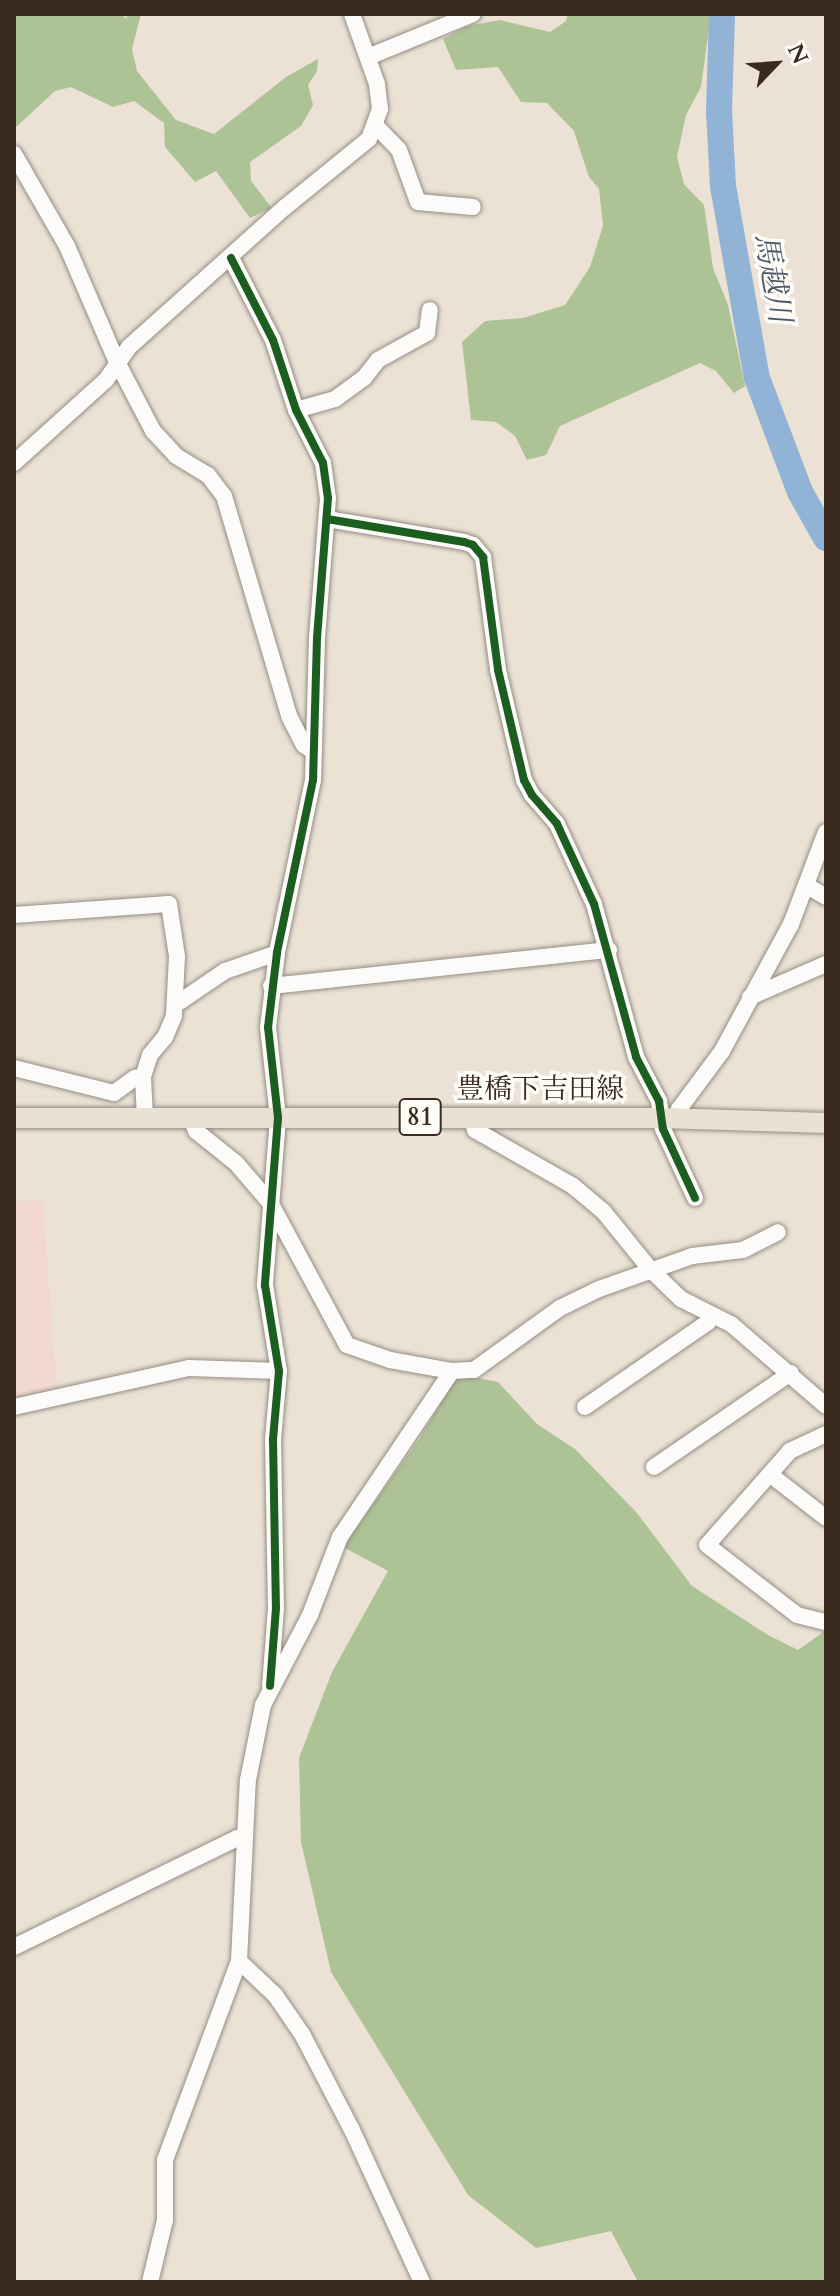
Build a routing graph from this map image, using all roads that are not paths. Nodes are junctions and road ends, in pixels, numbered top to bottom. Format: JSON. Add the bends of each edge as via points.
{"nodes":[{"id":1,"x":352,"y":14,"type":"edge"},
{"id":2,"x":473,"y":14,"type":"edge"},
{"id":3,"x":368,"y":57,"type":"junction"},
{"id":4,"x":376,"y":126,"type":"junction"},
{"id":5,"x":14,"y":154,"type":"edge"},
{"id":6,"x":473,"y":207,"type":"dead end"},
{"id":7,"x":231,"y":258,"type":"junction"},
{"id":8,"x":430,"y":310,"type":"dead end"},
{"id":9,"x":117,"y":362,"type":"junction"},
{"id":10,"x":296,"y":410,"type":"junction"},
{"id":11,"x":14,"y":463,"type":"edge"},
{"id":12,"x":327,"y":519,"type":"junction"},
{"id":13,"x":314,"y":752,"type":"junction"},
{"id":14,"x":826,"y":832,"type":"edge"},
{"id":15,"x":806,"y":885,"type":"junction"},
{"id":16,"x":826,"y":897,"type":"edge"},
{"id":17,"x":14,"y":915,"type":"edge"},
{"id":18,"x":609,"y":950,"type":"junction"},
{"id":19,"x":277,"y":953,"type":"junction"},
{"id":20,"x":826,"y":964,"type":"edge"},
{"id":21,"x":271,"y":986,"type":"junction"},
{"id":22,"x":750,"y":997,"type":"junction"},
{"id":23,"x":175,"y":1001,"type":"junction"},
{"id":24,"x":14,"y":1068,"type":"edge"},
{"id":25,"x":143,"y":1077,"type":"junction"},
{"id":26,"x":472,"y":1117,"type":"junction"},
{"id":27,"x":14,"y":1118,"type":"edge"},
{"id":28,"x":145,"y":1118,"type":"junction"},
{"id":29,"x":191,"y":1118,"type":"junction"},
{"id":30,"x":278,"y":1118,"type":"junction"},
{"id":31,"x":669,"y":1118,"type":"junction"},
{"id":32,"x":826,"y":1123,"type":"edge"},
{"id":33,"x":695,"y":1198,"type":"dead end"},
{"id":34,"x":271,"y":1204,"type":"junction"},
{"id":35,"x":778,"y":1232,"type":"dead end"},
{"id":36,"x":650,"y":1269,"type":"junction"},
{"id":37,"x":712,"y":1315,"type":"junction"},
{"id":38,"x":279,"y":1371,"type":"junction"},
{"id":39,"x":452,"y":1371,"type":"junction"},
{"id":40,"x":791,"y":1373,"type":"junction"},
{"id":41,"x":826,"y":1406,"type":"edge"},
{"id":42,"x":14,"y":1407,"type":"edge"},
{"id":43,"x":585,"y":1407,"type":"dead end"},
{"id":44,"x":826,"y":1434,"type":"edge"},
{"id":45,"x":654,"y":1467,"type":"dead end"},
{"id":46,"x":772,"y":1476,"type":"junction"},
{"id":47,"x":826,"y":1518,"type":"edge"},
{"id":48,"x":826,"y":1622,"type":"edge"},
{"id":49,"x":270,"y":1686,"type":"junction"},
{"id":50,"x":244,"y":1840,"type":"junction"},
{"id":51,"x":14,"y":1947,"type":"edge"},
{"id":52,"x":239,"y":1961,"type":"junction"},
{"id":53,"x":150,"y":2282,"type":"edge"},
{"id":54,"x":422,"y":2282,"type":"edge"}],
"edges":[{"from":1,"to":3,"type":"street"},
{"from":2,"to":3,"type":"street"},
{"from":3,"to":4,"type":"street","via":[[380,109]]},
{"from":4,"to":6,"type":"street","via":[[399,150],[418,202]]},
{"from":4,"to":7,"type":"street","via":[[369,139]]},
{"from":5,"to":9,"type":"street","via":[[67,246]]},
{"from":7,"to":9,"type":"street"},
{"from":7,"to":10,"type":"street","via":[[273,340]]},
{"from":8,"to":10,"type":"street","via":[[427,333],[378,360],[335,399]]},
{"from":9,"to":11,"type":"street","via":[[106,380]]},
{"from":9,"to":13,"type":"street","via":[[163,446],[208,475],[224,496],[289,716],[304,745]]},
{"from":10,"to":12,"type":"street","via":[[323,463]]},
{"from":12,"to":13,"type":"street"},
{"from":12,"to":18,"type":"street","via":[[464,542],[483,557],[498,670],[524,780],[557,824]]},
{"from":13,"to":19,"type":"street","via":[[308,809]]},
{"from":14,"to":15,"type":"street"},
{"from":15,"to":16,"type":"street"},
{"from":15,"to":22,"type":"street","via":[[791,924]]},
{"from":17,"to":23,"type":"street","via":[[169,904],[177,956]]},
{"from":18,"to":21,"type":"street"},
{"from":18,"to":31,"type":"street","via":[[632,1043]]},
{"from":19,"to":21,"type":"street"},
{"from":19,"to":23,"type":"street","via":[[225,971]]},
{"from":20,"to":22,"type":"street"},
{"from":21,"to":30,"type":"street","via":[[268,1027]]},
{"from":22,"to":31,"type":"street","via":[[722,1051]]},
{"from":23,"to":25,"type":"street","via":[[174,1016]]},
{"from":24,"to":25,"type":"street","via":[[114,1093]]},
{"from":25,"to":28,"type":"street"},
{"from":26,"to":30,"type":"main road","name":"豊橋下吉田線","number":"81"},
{"from":26,"to":31,"type":"main road","name":"豊橋下吉田線","number":"81"},
{"from":26,"to":36,"type":"street","via":[[475,1130],[557,1176],[603,1211]]},
{"from":27,"to":28,"type":"main road","name":"豊橋下吉田線","number":"81"},
{"from":28,"to":29,"type":"main road","name":"豊橋下吉田線","number":"81"},
{"from":29,"to":30,"type":"main road","name":"豊橋下吉田線","number":"81"},
{"from":29,"to":34,"type":"street","via":[[196,1131],[236,1163]]},
{"from":30,"to":34,"type":"street"},
{"from":31,"to":32,"type":"main road","name":"豊橋下吉田線","number":"81"},
{"from":31,"to":33,"type":"street"},
{"from":34,"to":38,"type":"street","via":[[265,1285]]},
{"from":34,"to":39,"type":"street","via":[[347,1345],[390,1360]]},
{"from":35,"to":36,"type":"street","via":[[743,1250],[692,1256]]},
{"from":36,"to":37,"type":"street","via":[[681,1299]]},
{"from":36,"to":39,"type":"street","via":[[560,1308],[474,1370]]},
{"from":37,"to":40,"type":"street"},
{"from":37,"to":43,"type":"street"},
{"from":38,"to":42,"type":"street","via":[[189,1368]]},
{"from":38,"to":49,"type":"street","via":[[273,1439],[276,1608]]},
{"from":39,"to":49,"type":"street","via":[[340,1537],[310,1615],[278,1682]]},
{"from":40,"to":41,"type":"street"},
{"from":40,"to":45,"type":"street"},
{"from":44,"to":46,"type":"street","via":[[790,1451]]},
{"from":46,"to":47,"type":"street"},
{"from":46,"to":48,"type":"street","via":[[707,1545],[797,1615]]},
{"from":49,"to":50,"type":"street","via":[[251,1755]]},
{"from":50,"to":51,"type":"street","via":[[237,1838]]},
{"from":50,"to":52,"type":"street"},
{"from":52,"to":53,"type":"street","via":[[165,2160],[165,2220]]},
{"from":52,"to":54,"type":"street","via":[[292,2017],[352,2130]]}]}
